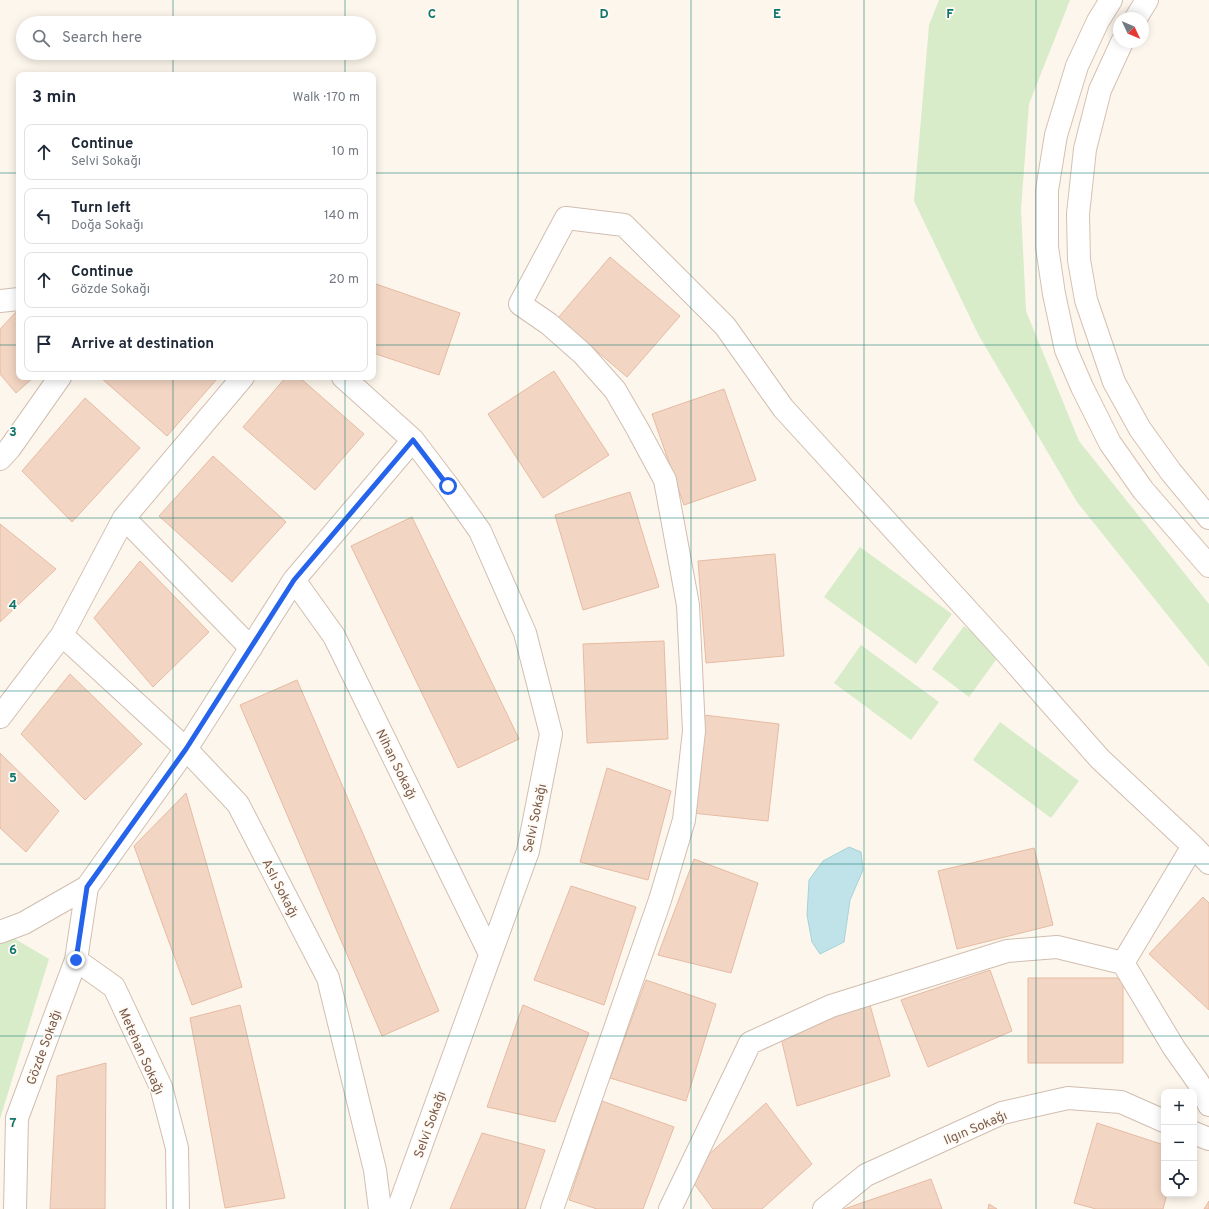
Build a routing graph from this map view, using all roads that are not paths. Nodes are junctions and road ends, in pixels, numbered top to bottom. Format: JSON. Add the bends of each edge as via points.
{"nodes":[{"id":1,"x":1110,"y":0,"type":"edge"},
{"id":2,"x":1147,"y":0,"type":"edge"},
{"id":3,"x":1140,"y":12,"type":"edge"},
{"id":4,"x":1119,"y":48,"type":"edge"},
{"id":5,"x":16,"y":299,"type":"edge"},
{"id":6,"x":0,"y":301,"type":"edge"},
{"id":7,"x":58,"y":380,"type":"edge"},
{"id":8,"x":240,"y":380,"type":"edge"},
{"id":9,"x":346,"y":380,"type":"edge"},
{"id":10,"x":413,"y":440,"type":"junction"},
{"id":11,"x":0,"y":459,"type":"edge"},
{"id":12,"x":124,"y":518,"type":"junction"},
{"id":13,"x":1209,"y":518,"type":"edge"},
{"id":14,"x":1209,"y":566,"type":"edge"},
{"id":15,"x":294,"y":580,"type":"junction"},
{"id":16,"x":62,"y":636,"type":"junction"},
{"id":17,"x":251,"y":648,"type":"junction"},
{"id":18,"x":0,"y":717,"type":"edge"},
{"id":19,"x":186,"y":749,"type":"junction"},
{"id":20,"x":1193,"y":846,"type":"junction"},
{"id":21,"x":1209,"y":863,"type":"edge"},
{"id":22,"x":87,"y":887,"type":"junction"},
{"id":23,"x":0,"y":932,"type":"edge"},
{"id":24,"x":490,"y":954,"type":"junction"},
{"id":25,"x":76,"y":960,"type":"junction"},
{"id":26,"x":1123,"y":963,"type":"junction"},
{"id":27,"x":1209,"y":1105,"type":"edge"},
{"id":28,"x":1161,"y":1120,"type":"edge"},
{"id":29,"x":1197,"y":1134,"type":"edge"},
{"id":30,"x":1209,"y":1139,"type":"edge"},
{"id":31,"x":15,"y":1209,"type":"edge"},
{"id":32,"x":178,"y":1209,"type":"edge"},
{"id":33,"x":380,"y":1209,"type":"edge"},
{"id":34,"x":398,"y":1209,"type":"edge"},
{"id":35,"x":552,"y":1209,"type":"edge"},
{"id":36,"x":670,"y":1209,"type":"edge"},
{"id":37,"x":824,"y":1209,"type":"edge"}],
"edges":[{"from":1,"to":14,"type":"street","via":[[1077,66],[1056,135],[1047,190],[1047,247],[1054,294],[1066,350],[1110,443],[1143,490]]},
{"from":2,"to":3,"type":"street"},
{"from":4,"to":13,"type":"street","via":[[1100,90],[1085,149],[1078,214],[1079,260],[1086,300],[1114,382],[1140,429]]},
{"from":5,"to":6,"type":"street"},
{"from":7,"to":11,"type":"street"},
{"from":8,"to":12,"type":"street"},
{"from":9,"to":10,"type":"street","name":"Selvi Sokağı"},
{"from":10,"to":15,"type":"street"},
{"from":10,"to":24,"type":"street","name":"Selvi Sokağı","via":[[480,531],[525,634],[551,734],[528,851]]},
{"from":12,"to":16,"type":"street"},
{"from":12,"to":17,"type":"street"},
{"from":15,"to":17,"type":"street"},
{"from":15,"to":24,"type":"street","name":"Nihan Sokağı","via":[[334,636]]},
{"from":16,"to":18,"type":"street"},
{"from":16,"to":19,"type":"street","name":"Aslı Sokağı"},
{"from":17,"to":19,"type":"street"},
{"from":19,"to":22,"type":"street"},
{"from":19,"to":33,"type":"street","name":"Aslı Sokağı","via":[[238,804],[328,978],[375,1170]]},
{"from":20,"to":21,"type":"street"},
{"from":20,"to":26,"type":"street"},
{"from":20,"to":35,"type":"street","via":[[1100,758],[783,408],[725,326],[624,225],[566,218],[520,304],[549,324],[583,354],[615,390],[665,480],[688,605],[694,731],[684,820],[660,900]]},
{"from":22,"to":23,"type":"street","via":[[24,923]]},
{"from":22,"to":25,"type":"street","name":"Gözde Sokağı"},
{"from":24,"to":34,"type":"street","name":"Selvi Sokağı"},
{"from":25,"to":31,"type":"street","name":"Gözde Sokağı","via":[[17,1118]]},
{"from":25,"to":32,"type":"street","name":"Metehan Sokağı","via":[[114,987],[161,1087],[177,1148]]},
{"from":26,"to":27,"type":"street","via":[[1174,1048],[1198,1082]]},
{"from":26,"to":36,"type":"street","via":[[1057,947],[1007,951],[831,1006],[750,1043]]},
{"from":28,"to":37,"type":"street","name":"Ilgın Sokağı","via":[[1121,1102],[1068,1098],[1002,1113],[866,1175]]},
{"from":29,"to":30,"type":"street"}]}
